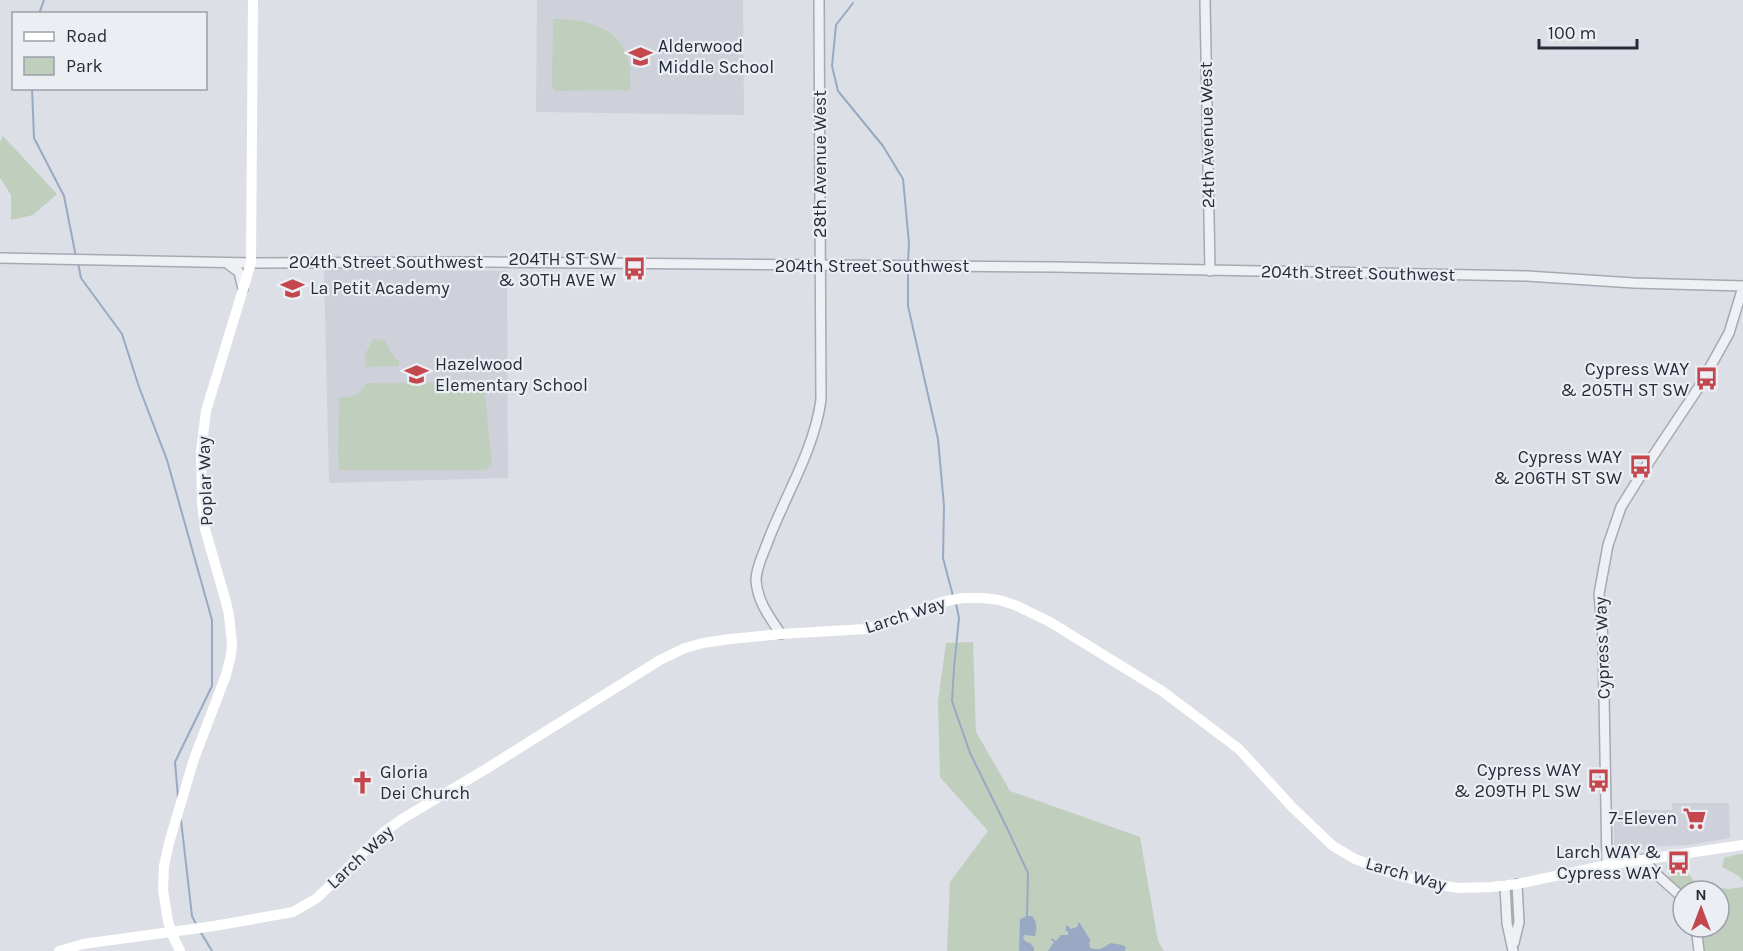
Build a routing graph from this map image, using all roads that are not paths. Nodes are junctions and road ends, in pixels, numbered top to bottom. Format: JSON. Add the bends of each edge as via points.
{"nodes":[{"id":1,"x":253,"y":0,"type":"edge"},
{"id":2,"x":819,"y":0,"type":"edge"},
{"id":3,"x":1205,"y":0,"type":"edge"},
{"id":4,"x":0,"y":258,"type":"edge"},
{"id":5,"x":226,"y":262,"type":"junction"},
{"id":6,"x":251,"y":263,"type":"junction"},
{"id":7,"x":821,"y":264,"type":"junction"},
{"id":8,"x":1210,"y":271,"type":"junction"},
{"id":9,"x":1743,"y":287,"type":"edge"},
{"id":10,"x":243,"y":289,"type":"junction"},
{"id":11,"x":781,"y":634,"type":"junction"},
{"id":12,"x":1743,"y":845,"type":"edge"},
{"id":13,"x":1644,"y":859,"type":"junction"},
{"id":14,"x":1607,"y":865,"type":"junction"},
{"id":15,"x":1517,"y":884,"type":"junction"},
{"id":16,"x":1505,"y":886,"type":"junction"},
{"id":17,"x":1671,"y":887,"type":"edge"},
{"id":18,"x":171,"y":932,"type":"junction"},
{"id":19,"x":1513,"y":950,"type":"edge"},
{"id":20,"x":59,"y":951,"type":"edge"},
{"id":21,"x":180,"y":951,"type":"edge"}],
"edges":[{"from":1,"to":6,"type":"main road","name":"Poplar Way"},
{"from":2,"to":7,"type":"street","name":"28th Avenue West"},
{"from":3,"to":8,"type":"street","name":"24th Avenue West"},
{"from":4,"to":5,"type":"street","name":"204th Street Southwest"},
{"from":5,"to":6,"type":"street","name":"204th Street Southwest"},
{"from":5,"to":10,"type":"street","via":[[239,272]]},
{"from":6,"to":7,"type":"street","name":"204th Street Southwest"},
{"from":6,"to":10,"type":"main road","name":"Poplar Way"},
{"from":7,"to":8,"type":"street","name":"204th Street Southwest"},
{"from":7,"to":11,"type":"street","name":"28th Avenue West","via":[[819,416],[756,580],[759,596]]},
{"from":8,"to":9,"type":"street","name":"204th Street Southwest","via":[[1527,276]]},
{"from":9,"to":14,"type":"street","name":"Cypress Way","via":[[1729,333],[1621,507],[1608,545],[1599,594]]},
{"from":10,"to":18,"type":"main road","name":"Poplar Way","via":[[206,411],[201,452],[205,529],[229,615],[231,655],[166,852],[163,890]]},
{"from":11,"to":16,"type":"main road","name":"Larch Way","via":[[866,629],[962,598],[1015,605],[1050,622],[1201,719],[1239,749],[1319,834],[1355,859],[1428,884],[1458,888]]},
{"from":11,"to":18,"type":"main road","name":"Larch Way","via":[[703,643],[660,660],[402,819],[318,898],[293,912]]},
{"from":12,"to":13,"type":"main road","name":"Larch Way"},
{"from":13,"to":14,"type":"main road","name":"Larch Way"},
{"from":13,"to":17,"type":"street"},
{"from":14,"to":15,"type":"main road","name":"Larch Way"},
{"from":15,"to":16,"type":"main road","name":"Larch Way"},
{"from":15,"to":19,"type":"street","via":[[1519,922]]},
{"from":16,"to":19,"type":"street"},
{"from":18,"to":20,"type":"main road","name":"Larch Way"},
{"from":18,"to":21,"type":"main road","name":"Poplar Way"}]}
